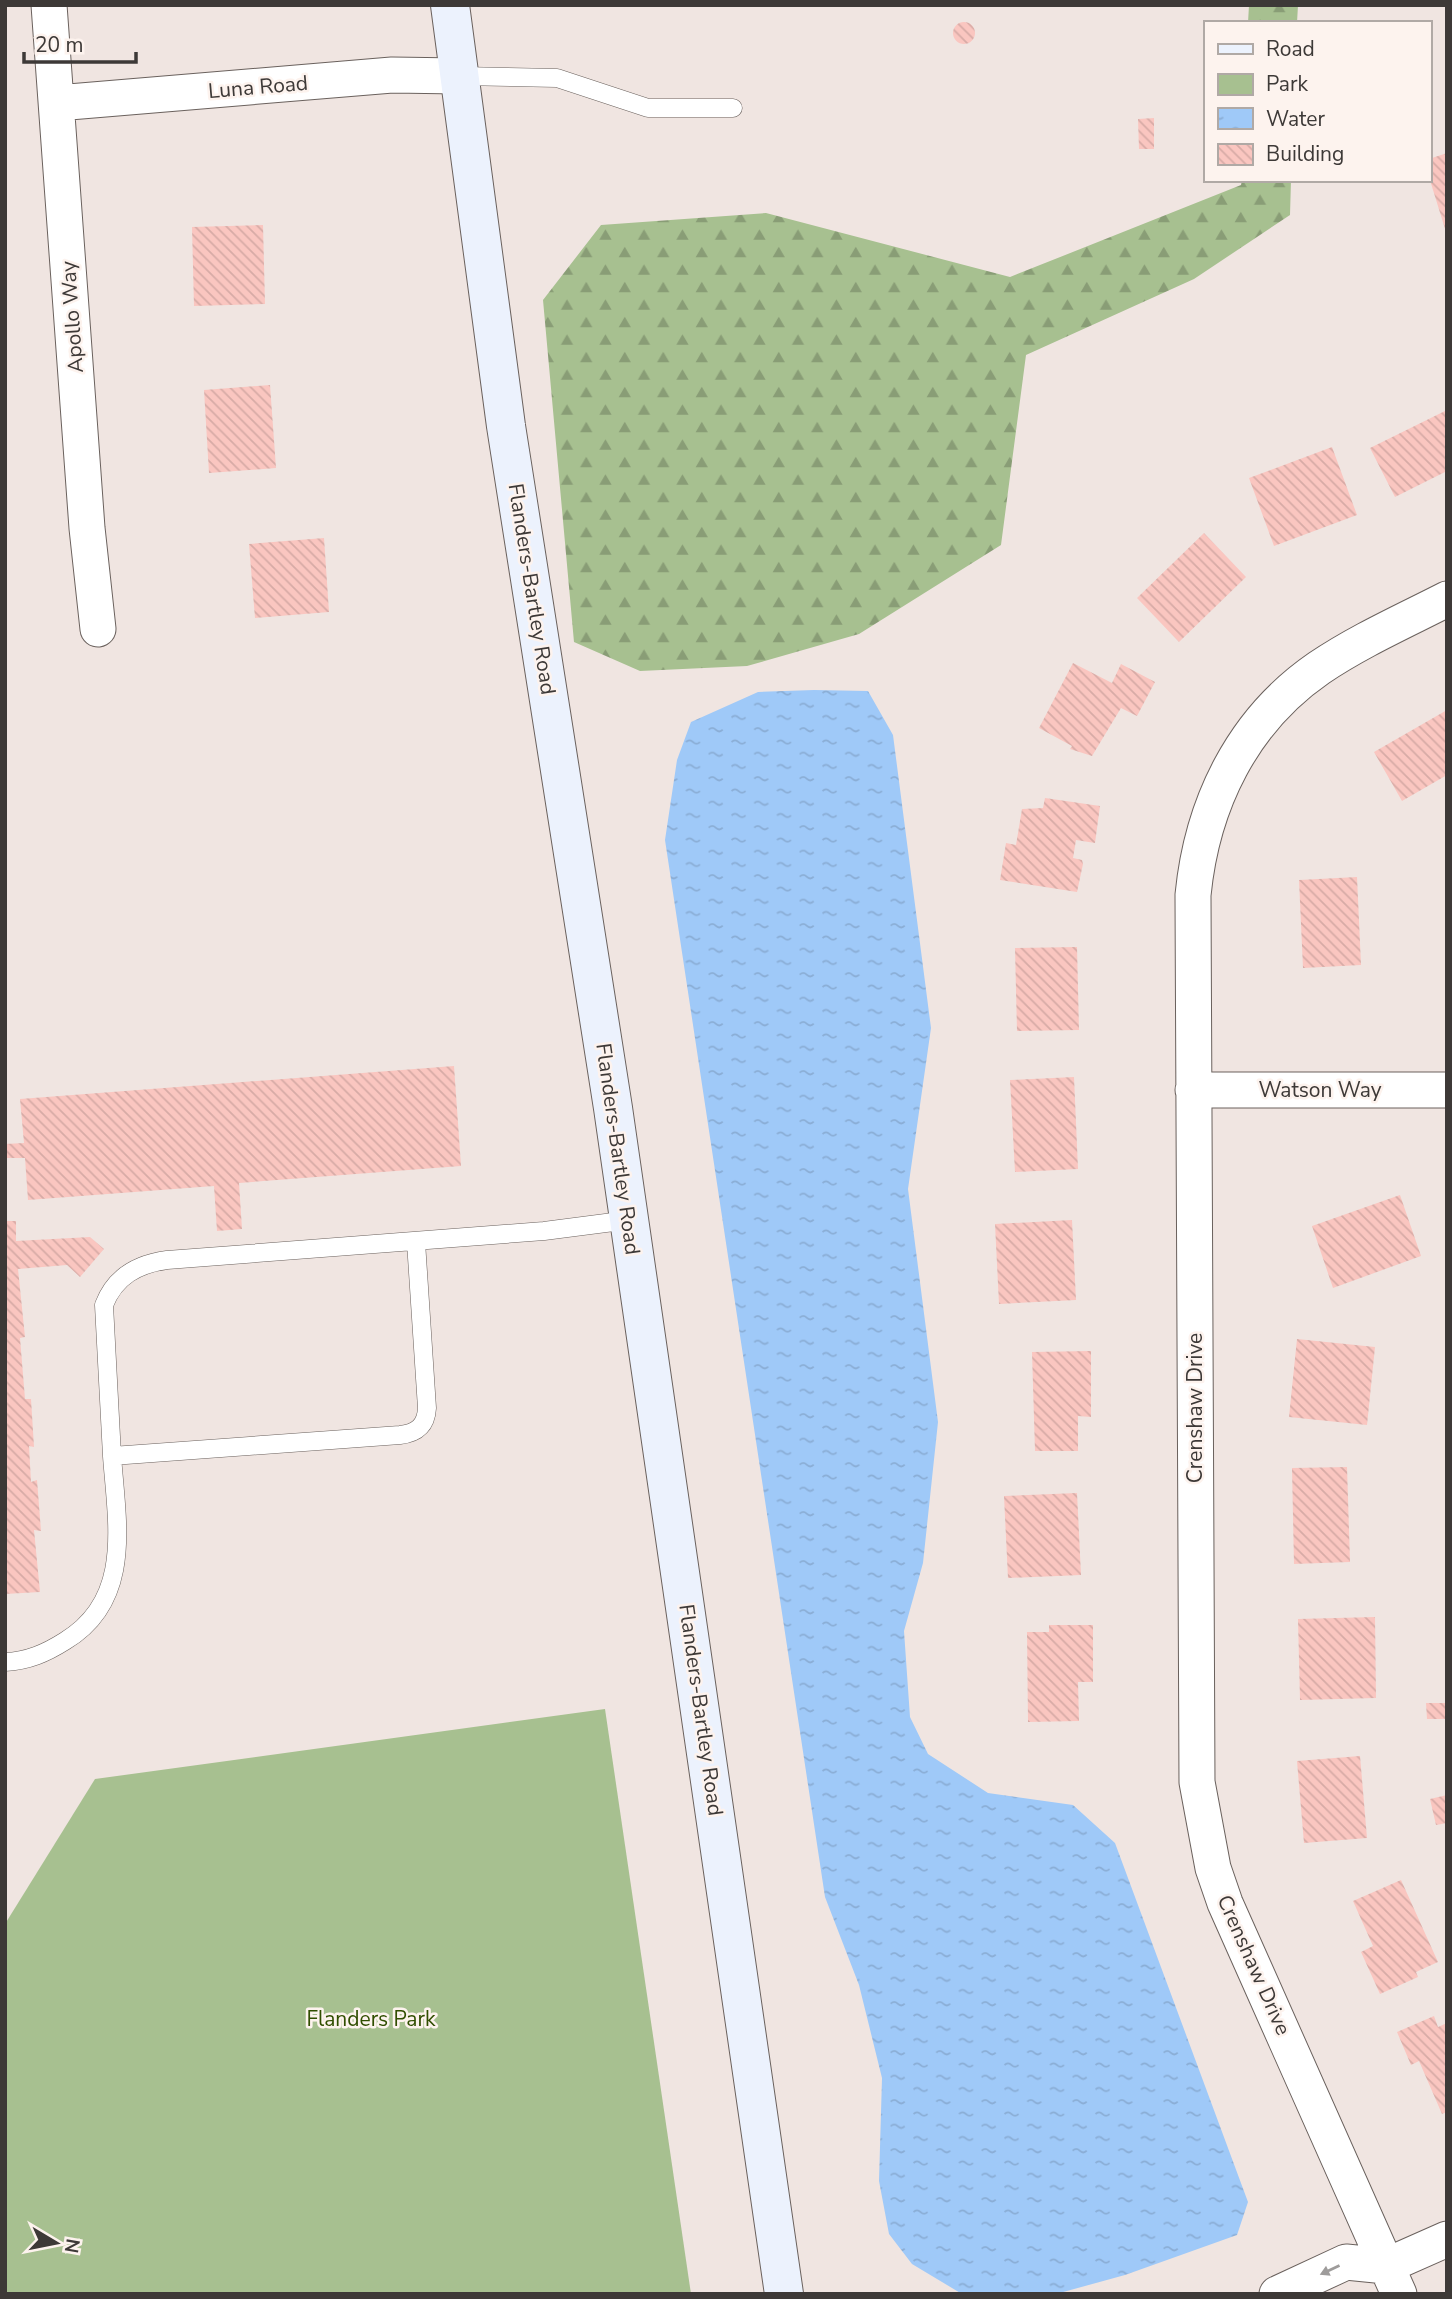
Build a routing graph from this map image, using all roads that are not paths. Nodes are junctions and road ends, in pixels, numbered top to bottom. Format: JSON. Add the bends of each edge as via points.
{"nodes":[{"id":1,"x":49,"y":5,"type":"edge"},
{"id":2,"x":450,"y":5,"type":"edge"},
{"id":3,"x":459,"y":76,"type":"junction"},
{"id":4,"x":57,"y":103,"type":"junction"},
{"id":5,"x":733,"y":108,"type":"dead end"},
{"id":6,"x":1447,"y":599,"type":"edge"},
{"id":7,"x":98,"y":629,"type":"dead end"},
{"id":8,"x":1193,"y":1090,"type":"junction"},
{"id":9,"x":1447,"y":1090,"type":"edge"},
{"id":10,"x":629,"y":1220,"type":"junction"},
{"id":11,"x":416,"y":1242,"type":"junction"},
{"id":12,"x":112,"y":1456,"type":"junction"},
{"id":13,"x":5,"y":1662,"type":"edge"},
{"id":14,"x":1447,"y":2239,"type":"edge"},
{"id":15,"x":1386,"y":2285,"type":"edge"},
{"id":16,"x":784,"y":2294,"type":"edge"},
{"id":17,"x":1277,"y":2294,"type":"edge"}],
"edges":[{"from":1,"to":4,"type":"street","name":"Apollo Way"},
{"from":2,"to":3,"type":"street","name":"Flanders-Bartley Road"},
{"from":3,"to":4,"type":"street","name":"Luna Road","via":[[392,75]]},
{"from":3,"to":5,"type":"lane","via":[[557,78],[649,108]]},
{"from":3,"to":10,"type":"street","name":"Flanders-Bartley Road","via":[[506,426]]},
{"from":4,"to":7,"type":"street","name":"Apollo Way"},
{"from":6,"to":8,"type":"street","name":"Crenshaw Drive","via":[[1340,654],[1297,685],[1257,726],[1225,776],[1205,825],[1193,895]]},
{"from":8,"to":9,"type":"street","name":"Watson Way"},
{"from":8,"to":15,"type":"street","name":"Crenshaw Drive","via":[[1197,1782],[1204,1831],[1225,1903],[1349,2177]]},
{"from":10,"to":11,"type":"lane"},
{"from":10,"to":16,"type":"street","name":"Flanders-Bartley Road"},
{"from":11,"to":12,"type":"lane","via":[[167,1259],[125,1274],[104,1305]]},
{"from":11,"to":12,"type":"lane","via":[[428,1408],[417,1431]]},
{"from":12,"to":13,"type":"lane","via":[[119,1546],[108,1595],[77,1634],[34,1658]]},
{"from":14,"to":15,"type":"street"},
{"from":15,"to":17,"type":"street","one_way":true,"via":[[1346,2262]]}]}
